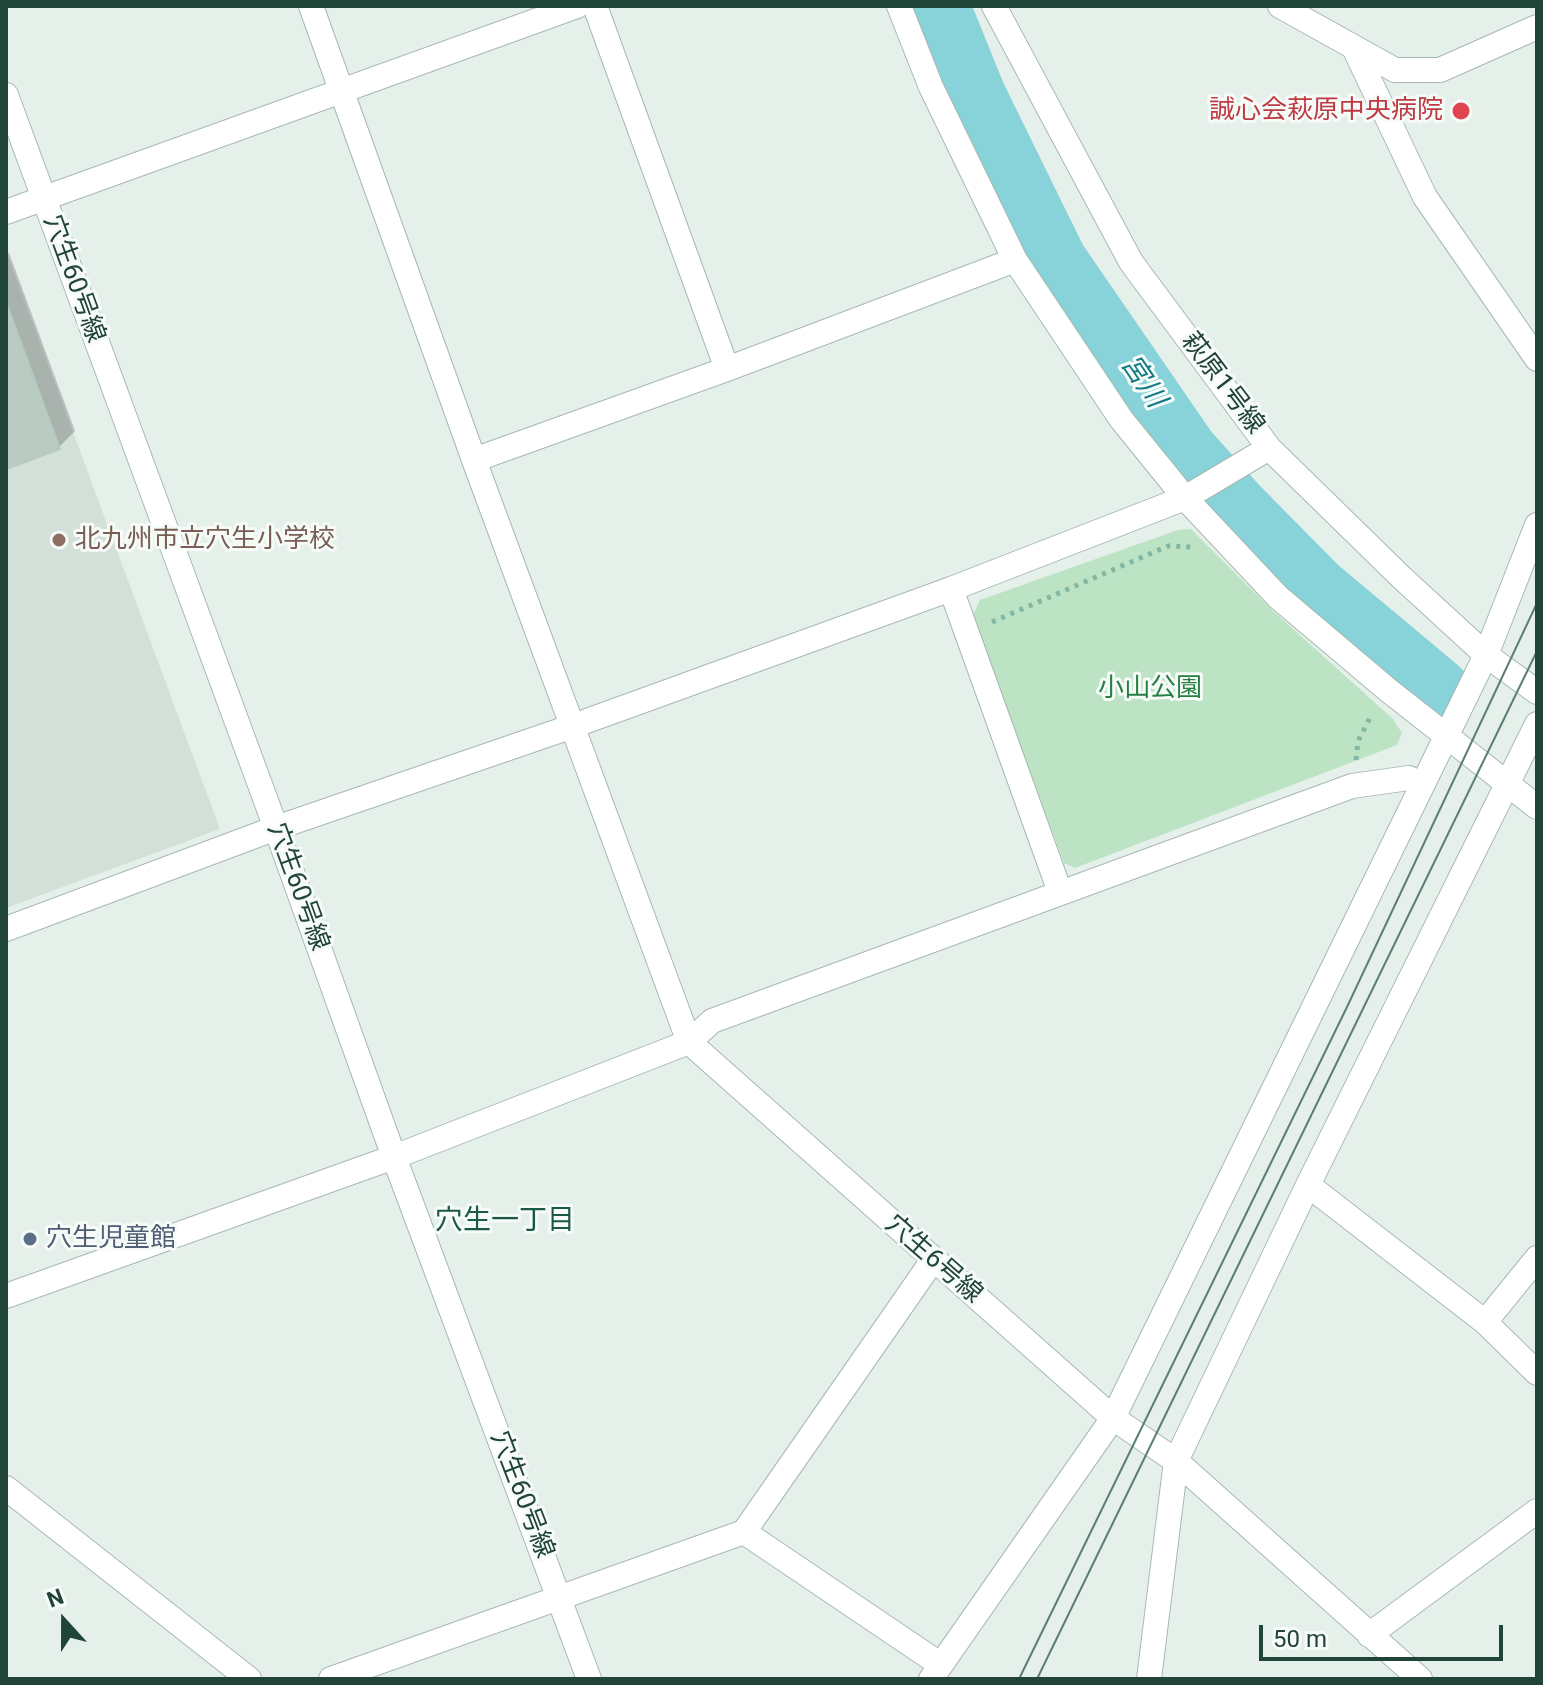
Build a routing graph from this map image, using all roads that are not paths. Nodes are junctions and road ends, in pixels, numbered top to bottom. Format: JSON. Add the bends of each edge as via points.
{"nodes":[{"id":1,"x":311,"y":6,"type":"edge"},
{"id":2,"x":577,"y":6,"type":"edge"},
{"id":3,"x":595,"y":6,"type":"edge"},
{"id":4,"x":899,"y":6,"type":"edge"},
{"id":5,"x":994,"y":6,"type":"edge"},
{"id":6,"x":1280,"y":6,"type":"edge"},
{"id":7,"x":1537,"y":27,"type":"edge"},
{"id":8,"x":1355,"y":50,"type":"junction"},
{"id":9,"x":342,"y":89,"type":"junction"},
{"id":10,"x":6,"y":95,"type":"edge"},
{"id":11,"x":43,"y":198,"type":"junction"},
{"id":12,"x":6,"y":212,"type":"edge"},
{"id":13,"x":1015,"y":260,"type":"junction"},
{"id":14,"x":1537,"y":359,"type":"edge"},
{"id":15,"x":727,"y":369,"type":"junction"},
{"id":16,"x":1269,"y":448,"type":"junction"},
{"id":17,"x":474,"y":460,"type":"junction"},
{"id":18,"x":1185,"y":498,"type":"junction"},
{"id":19,"x":1537,"y":525,"type":"edge"},
{"id":20,"x":951,"y":589,"type":"junction"},
{"id":21,"x":1486,"y":655,"type":"junction"},
{"id":22,"x":1537,"y":692,"type":"edge"},
{"id":23,"x":1537,"y":724,"type":"edge"},
{"id":24,"x":573,"y":726,"type":"junction"},
{"id":25,"x":1447,"y":737,"type":"junction"},
{"id":26,"x":1508,"y":784,"type":"junction"},
{"id":27,"x":1421,"y":785,"type":"junction"},
{"id":28,"x":1537,"y":807,"type":"edge"},
{"id":29,"x":276,"y":828,"type":"junction"},
{"id":30,"x":1060,"y":892,"type":"junction"},
{"id":31,"x":6,"y":929,"type":"edge"},
{"id":32,"x":689,"y":1042,"type":"junction"},
{"id":33,"x":394,"y":1157,"type":"junction"},
{"id":34,"x":1308,"y":1185,"type":"junction"},
{"id":35,"x":1537,"y":1258,"type":"edge"},
{"id":36,"x":933,"y":1260,"type":"junction"},
{"id":37,"x":6,"y":1296,"type":"edge"},
{"id":38,"x":1485,"y":1322,"type":"junction"},
{"id":39,"x":1537,"y":1373,"type":"edge"},
{"id":40,"x":1113,"y":1418,"type":"junction"},
{"id":41,"x":1176,"y":1461,"type":"junction"},
{"id":42,"x":6,"y":1488,"type":"edge"},
{"id":43,"x":1537,"y":1511,"type":"edge"},
{"id":44,"x":744,"y":1532,"type":"junction"},
{"id":45,"x":560,"y":1598,"type":"junction"},
{"id":46,"x":1369,"y":1635,"type":"junction"},
{"id":47,"x":936,"y":1672,"type":"edge"},
{"id":48,"x":249,"y":1679,"type":"edge"},
{"id":49,"x":331,"y":1679,"type":"edge"},
{"id":50,"x":589,"y":1679,"type":"edge"},
{"id":51,"x":1149,"y":1679,"type":"edge"},
{"id":52,"x":1420,"y":1679,"type":"edge"}],
"edges":[{"from":1,"to":9,"type":"street"},
{"from":2,"to":9,"type":"street"},
{"from":3,"to":15,"type":"street"},
{"from":4,"to":13,"type":"street","via":[[931,87]]},
{"from":5,"to":16,"type":"street","name":"萩原1号線","via":[[1131,262]]},
{"from":6,"to":8,"type":"street"},
{"from":7,"to":8,"type":"street","via":[[1440,70],[1395,70]]},
{"from":8,"to":14,"type":"street","via":[[1425,197]]},
{"from":9,"to":11,"type":"street"},
{"from":9,"to":17,"type":"street"},
{"from":10,"to":11,"type":"street","name":"穴生60号線"},
{"from":11,"to":12,"type":"street"},
{"from":11,"to":29,"type":"street","name":"穴生60号線"},
{"from":13,"to":15,"type":"street"},
{"from":13,"to":18,"type":"street","via":[[1121,419]]},
{"from":15,"to":17,"type":"street"},
{"from":16,"to":18,"type":"street"},
{"from":16,"to":21,"type":"street","name":"萩原1号線"},
{"from":17,"to":24,"type":"street"},
{"from":18,"to":20,"type":"street"},
{"from":18,"to":25,"type":"street","via":[[1278,597]]},
{"from":19,"to":21,"type":"street"},
{"from":20,"to":24,"type":"street"},
{"from":20,"to":30,"type":"street"},
{"from":21,"to":22,"type":"street","name":"萩原1号線"},
{"from":21,"to":25,"type":"street"},
{"from":23,"to":26,"type":"street"},
{"from":24,"to":29,"type":"street"},
{"from":24,"to":32,"type":"street"},
{"from":25,"to":26,"type":"street"},
{"from":25,"to":27,"type":"street"},
{"from":26,"to":28,"type":"street"},
{"from":26,"to":34,"type":"street"},
{"from":27,"to":30,"type":"street","via":[[1409,778],[1352,786]]},
{"from":27,"to":40,"type":"street"},
{"from":29,"to":31,"type":"street"},
{"from":29,"to":33,"type":"street","name":"穴生60号線"},
{"from":30,"to":32,"type":"street","via":[[712,1021]]},
{"from":32,"to":33,"type":"street"},
{"from":32,"to":36,"type":"street","name":"穴生6号線"},
{"from":33,"to":37,"type":"street"},
{"from":33,"to":45,"type":"street","name":"穴生60号線"},
{"from":34,"to":38,"type":"street"},
{"from":34,"to":41,"type":"street"},
{"from":35,"to":38,"type":"street"},
{"from":36,"to":40,"type":"street","name":"穴生6号線"},
{"from":36,"to":44,"type":"street"},
{"from":38,"to":39,"type":"street"},
{"from":40,"to":41,"type":"street","name":"穴生6号線"},
{"from":40,"to":47,"type":"street"},
{"from":41,"to":46,"type":"street","name":"穴生6号線"},
{"from":41,"to":51,"type":"street"},
{"from":42,"to":48,"type":"street"},
{"from":43,"to":46,"type":"street"},
{"from":44,"to":45,"type":"street"},
{"from":44,"to":47,"type":"street"},
{"from":45,"to":49,"type":"street"},
{"from":45,"to":50,"type":"street","name":"穴生60号線"},
{"from":46,"to":52,"type":"street","name":"穴生6号線"}]}
